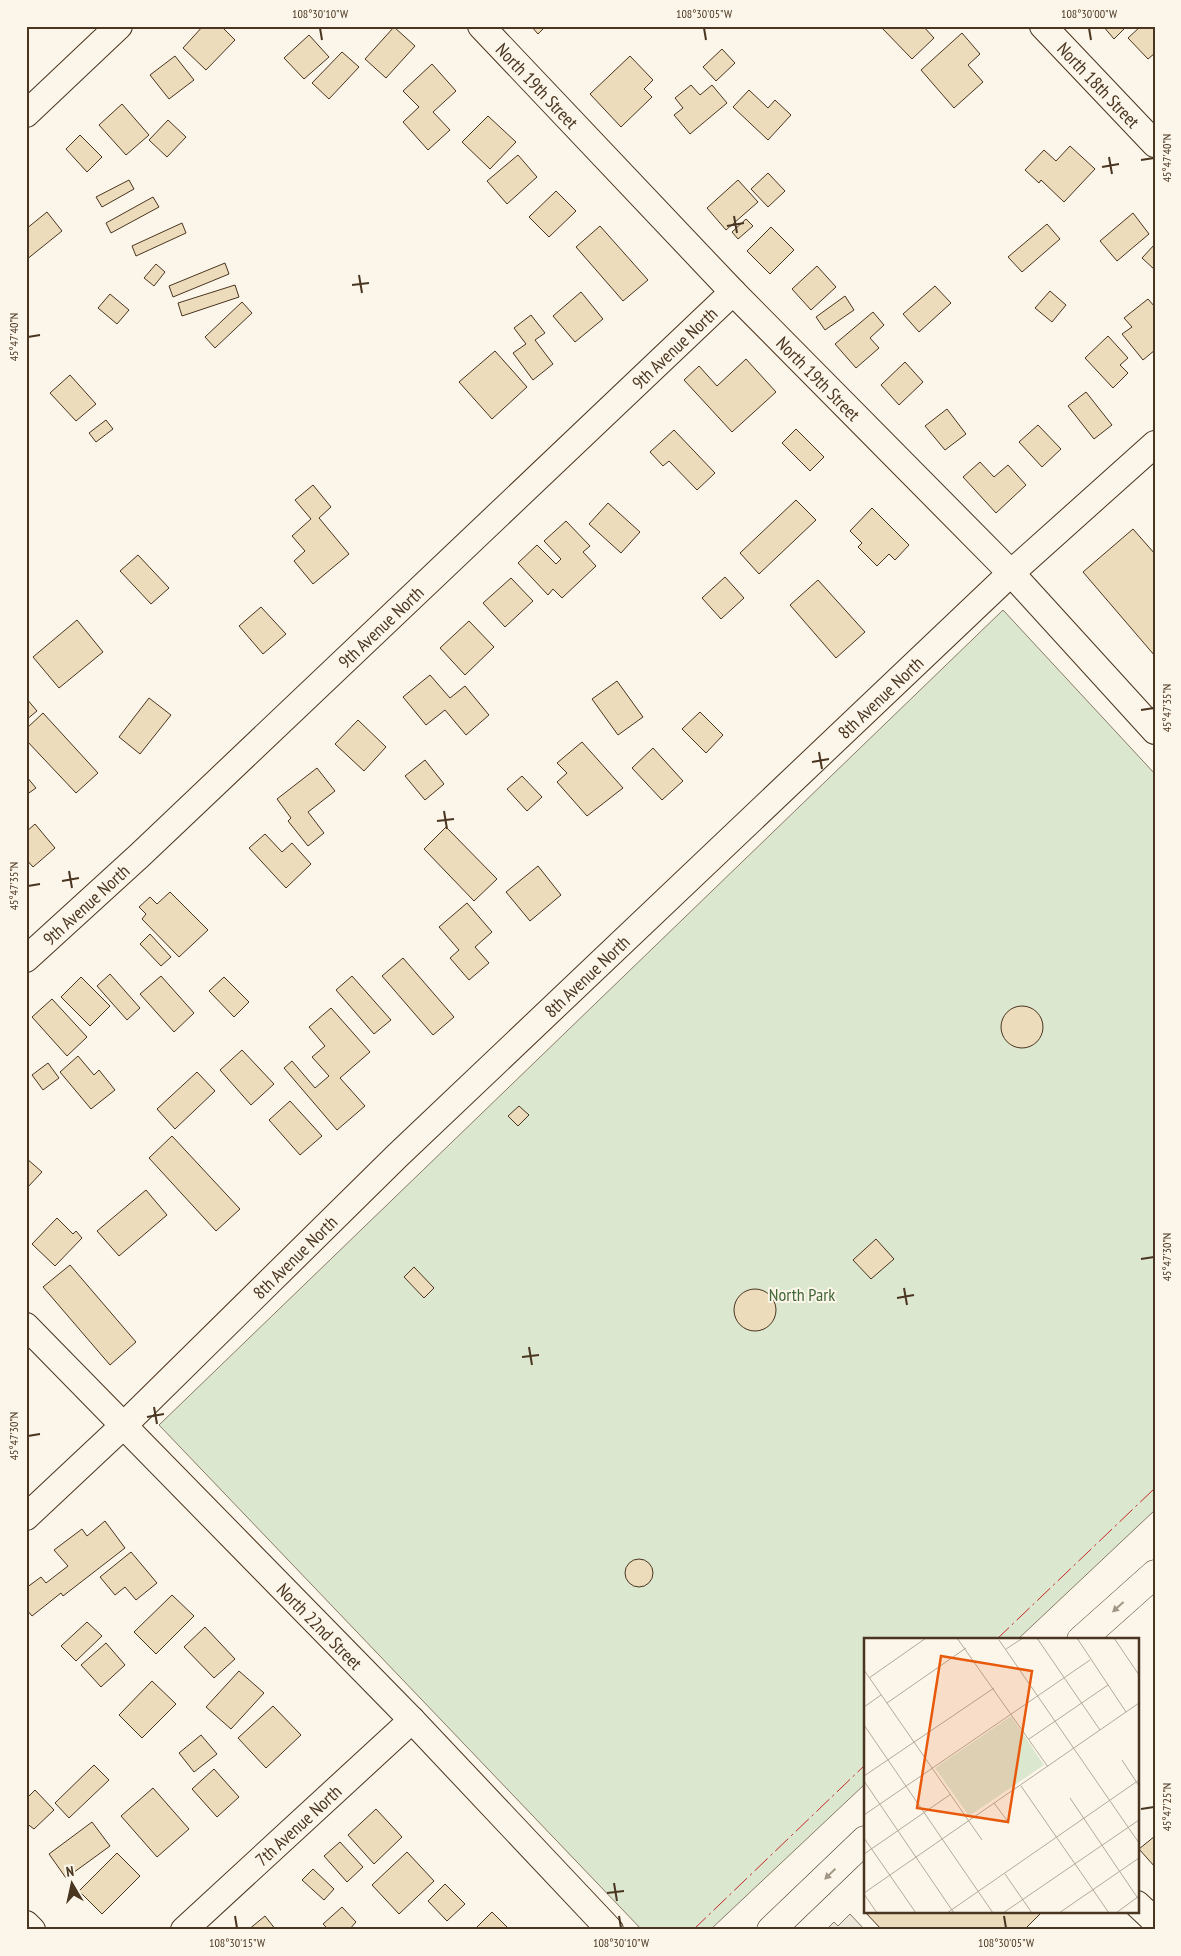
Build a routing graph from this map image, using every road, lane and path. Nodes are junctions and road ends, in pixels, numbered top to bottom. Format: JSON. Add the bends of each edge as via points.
{"nodes":[{"id":1,"x":119,"y":26,"type":"edge"},
{"id":2,"x":481,"y":26,"type":"edge"},
{"id":3,"x":1042,"y":26,"type":"edge"},
{"id":4,"x":26,"y":114,"type":"edge"},
{"id":5,"x":1155,"y":144,"type":"edge"},
{"id":6,"x":733,"y":292,"type":"junction"},
{"id":7,"x":1155,"y":444,"type":"edge"},
{"id":8,"x":1011,"y":573,"type":"junction"},
{"id":9,"x":1155,"y":731,"type":"edge"},
{"id":10,"x":26,"y":959,"type":"edge"},
{"id":11,"x":26,"y":1326,"type":"edge"},
{"id":12,"x":123,"y":1426,"type":"junction"},
{"id":13,"x":26,"y":1518,"type":"edge"},
{"id":14,"x":1155,"y":1574,"type":"edge"},
{"id":15,"x":1084,"y":1638,"type":"edge"},
{"id":16,"x":412,"y":1720,"type":"junction"},
{"id":17,"x":864,"y":1841,"type":"edge"},
{"id":18,"x":1138,"y":1905,"type":"edge"},
{"id":19,"x":1155,"y":1921,"type":"edge"},
{"id":20,"x":26,"y":1924,"type":"edge"},
{"id":21,"x":32,"y":1930,"type":"edge"},
{"id":22,"x":184,"y":1930,"type":"edge"},
{"id":23,"x":610,"y":1930,"type":"edge"},
{"id":24,"x":771,"y":1930,"type":"edge"}],
"edges":[{"from":1,"to":4,"type":"street"},
{"from":2,"to":6,"type":"street","name":"North 19th Street"},
{"from":3,"to":5,"type":"street","name":"North 18th Street"},
{"from":6,"to":8,"type":"street","name":"North 19th Street"},
{"from":6,"to":10,"type":"street","name":"9th Avenue North","via":[[140,856]]},
{"from":7,"to":8,"type":"street","name":"8th Avenue North"},
{"from":8,"to":9,"type":"street","name":"North 19th Street"},
{"from":8,"to":12,"type":"street","name":"8th Avenue North","via":[[404,1149]]},
{"from":11,"to":12,"type":"street","name":"North 22nd Street"},
{"from":12,"to":13,"type":"street","name":"8th Avenue North"},
{"from":12,"to":16,"type":"street","name":"North 22nd Street"},
{"from":14,"to":15,"type":"main road","one_way":true},
{"from":16,"to":22,"type":"street","name":"7th Avenue North"},
{"from":16,"to":23,"type":"street","name":"North 22nd Street"},
{"from":17,"to":24,"type":"main road","one_way":true},
{"from":18,"to":19,"type":"street"},
{"from":20,"to":21,"type":"street"}]}
